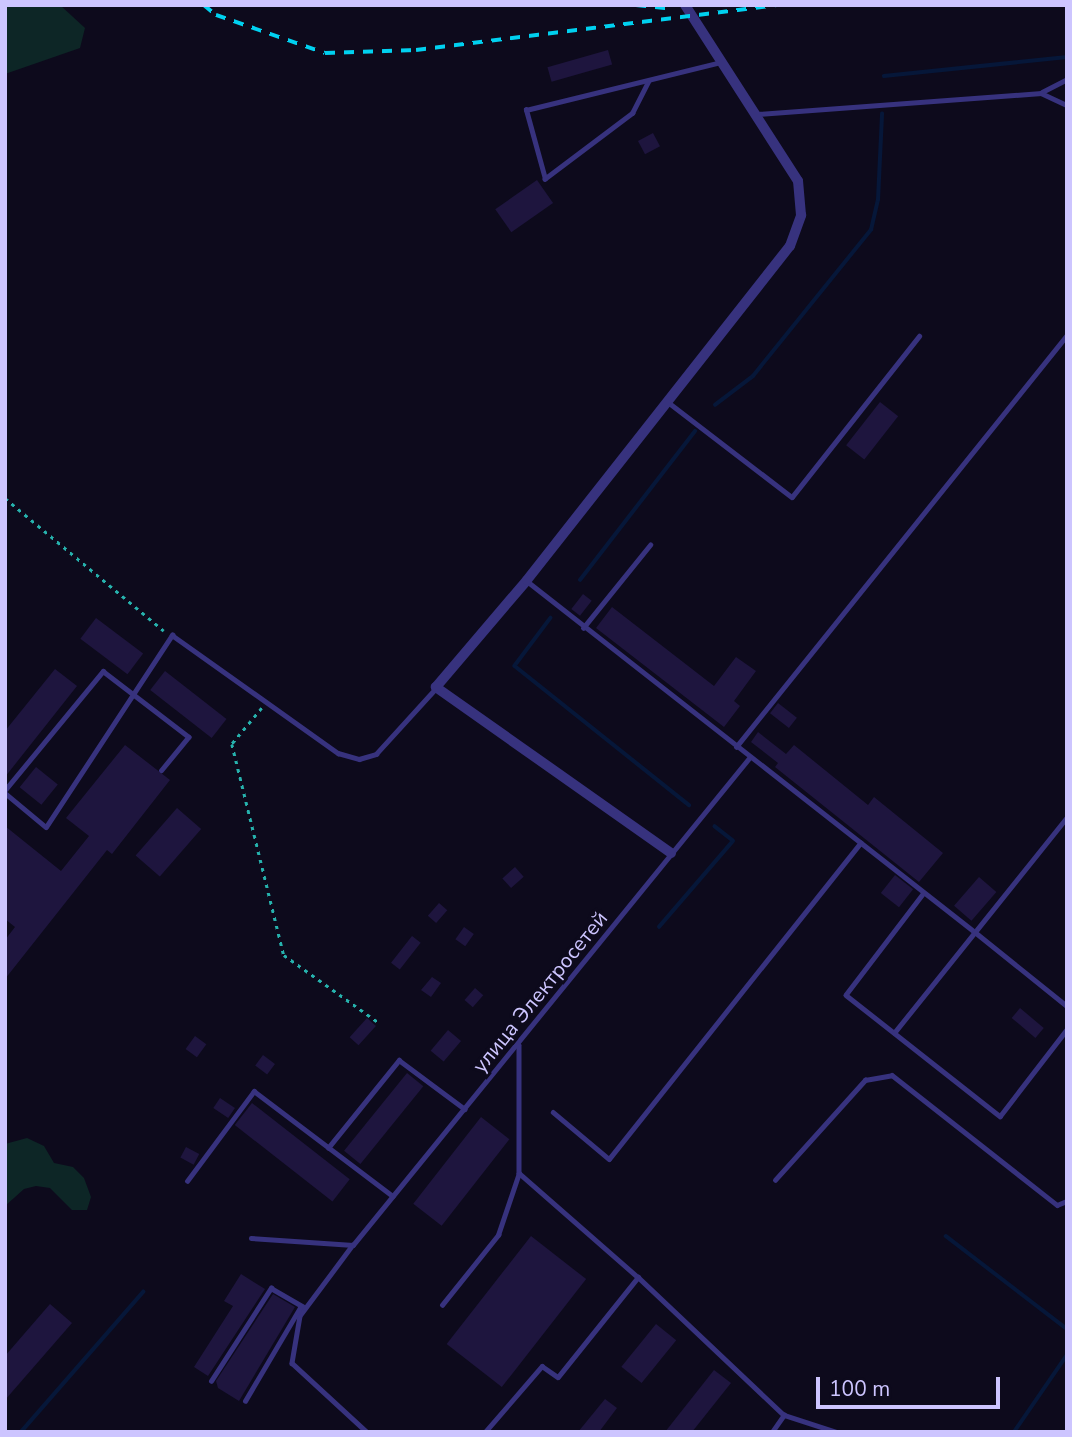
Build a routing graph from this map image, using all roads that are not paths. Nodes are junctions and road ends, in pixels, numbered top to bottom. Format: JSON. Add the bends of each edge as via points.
{"nodes":[{"id":1,"x":685,"y":5,"type":"edge"},
{"id":2,"x":723,"y":62,"type":"junction"},
{"id":3,"x":1067,"y":79,"type":"edge"},
{"id":4,"x":649,"y":81,"type":"junction"},
{"id":5,"x":1041,"y":93,"type":"junction"},
{"id":6,"x":1067,"y":105,"type":"edge"},
{"id":7,"x":757,"y":114,"type":"junction"},
{"id":8,"x":1067,"y":335,"type":"edge"},
{"id":9,"x":919,"y":336,"type":"dead end"},
{"id":10,"x":668,"y":401,"type":"junction"},
{"id":11,"x":650,"y":545,"type":"dead end"},
{"id":12,"x":527,"y":580,"type":"junction"},
{"id":13,"x":583,"y":628,"type":"junction"},
{"id":14,"x":436,"y":687,"type":"junction"},
{"id":15,"x":131,"y":693,"type":"junction"},
{"id":16,"x":736,"y":747,"type":"junction"},
{"id":17,"x":750,"y":757,"type":"junction"},
{"id":18,"x":162,"y":770,"type":"dead end"},
{"id":19,"x":5,"y":792,"type":"edge"},
{"id":20,"x":1067,"y":817,"type":"edge"},
{"id":21,"x":860,"y":843,"type":"junction"},
{"id":22,"x":671,"y":853,"type":"junction"},
{"id":23,"x":925,"y":893,"type":"junction"},
{"id":24,"x":975,"y":932,"type":"junction"},
{"id":25,"x":1067,"y":1006,"type":"edge"},
{"id":26,"x":1067,"y":1029,"type":"edge"},
{"id":27,"x":894,"y":1034,"type":"junction"},
{"id":28,"x":519,"y":1044,"type":"junction"},
{"id":29,"x":466,"y":1109,"type":"junction"},
{"id":30,"x":553,"y":1112,"type":"dead end"},
{"id":31,"x":328,"y":1148,"type":"junction"},
{"id":32,"x":519,"y":1173,"type":"junction"},
{"id":33,"x":775,"y":1180,"type":"dead end"},
{"id":34,"x":187,"y":1181,"type":"dead end"},
{"id":35,"x":393,"y":1196,"type":"junction"},
{"id":36,"x":1067,"y":1202,"type":"edge"},
{"id":37,"x":251,"y":1238,"type":"dead end"},
{"id":38,"x":353,"y":1245,"type":"junction"},
{"id":39,"x":638,"y":1277,"type":"junction"},
{"id":40,"x":442,"y":1305,"type":"dead end"},
{"id":41,"x":303,"y":1307,"type":"junction"},
{"id":42,"x":211,"y":1381,"type":"dead end"},
{"id":43,"x":245,"y":1401,"type":"dead end"},
{"id":44,"x":784,"y":1415,"type":"junction"},
{"id":45,"x":367,"y":1432,"type":"edge"},
{"id":46,"x":485,"y":1432,"type":"edge"},
{"id":47,"x":772,"y":1432,"type":"edge"},
{"id":48,"x":837,"y":1432,"type":"edge"}],
"edges":[{"from":1,"to":2,"type":"street"},
{"from":2,"to":4,"type":"lane"},
{"from":2,"to":7,"type":"street"},
{"from":3,"to":5,"type":"lane"},
{"from":4,"to":4,"type":"lane","via":[[526,110],[545,179],[633,113]]},
{"from":5,"to":6,"type":"lane"},
{"from":5,"to":7,"type":"lane"},
{"from":7,"to":10,"type":"street","via":[[798,181],[801,215],[790,246]]},
{"from":8,"to":16,"type":"lane"},
{"from":9,"to":10,"type":"lane","via":[[792,497]]},
{"from":10,"to":12,"type":"street"},
{"from":11,"to":13,"type":"lane"},
{"from":12,"to":13,"type":"lane"},
{"from":12,"to":14,"type":"street"},
{"from":13,"to":16,"type":"lane"},
{"from":14,"to":15,"type":"lane","via":[[376,754],[359,759],[338,753],[172,635]]},
{"from":14,"to":22,"type":"street"},
{"from":15,"to":18,"type":"lane","via":[[188,737]]},
{"from":15,"to":19,"type":"lane","via":[[103,671]]},
{"from":15,"to":19,"type":"lane","via":[[46,827]]},
{"from":16,"to":17,"type":"lane"},
{"from":17,"to":21,"type":"lane"},
{"from":17,"to":22,"type":"lane","name":"улица Электросетей"},
{"from":20,"to":24,"type":"lane"},
{"from":21,"to":23,"type":"lane"},
{"from":21,"to":30,"type":"lane","via":[[609,1159]]},
{"from":22,"to":28,"type":"lane","name":"улица Электросетей"},
{"from":23,"to":24,"type":"lane"},
{"from":23,"to":27,"type":"lane","via":[[845,995]]},
{"from":24,"to":25,"type":"lane"},
{"from":24,"to":27,"type":"lane"},
{"from":26,"to":27,"type":"lane","via":[[1000,1116]]},
{"from":28,"to":29,"type":"lane","name":"улица Электросетей"},
{"from":28,"to":32,"type":"lane"},
{"from":29,"to":31,"type":"lane","via":[[399,1060]]},
{"from":29,"to":35,"type":"lane","name":"улица Электросетей"},
{"from":31,"to":34,"type":"lane","via":[[254,1091]]},
{"from":31,"to":35,"type":"lane"},
{"from":32,"to":39,"type":"lane"},
{"from":32,"to":40,"type":"lane","via":[[498,1235]]},
{"from":33,"to":36,"type":"lane","via":[[865,1080],[892,1076],[1057,1205]]},
{"from":35,"to":38,"type":"lane","name":"улица Электросетей"},
{"from":37,"to":38,"type":"lane"},
{"from":38,"to":41,"type":"lane","name":"улица Электросетей"},
{"from":39,"to":44,"type":"lane"},
{"from":39,"to":46,"type":"lane","via":[[558,1377],[542,1366]]},
{"from":41,"to":42,"type":"lane","via":[[271,1287]]},
{"from":41,"to":43,"type":"lane"},
{"from":41,"to":45,"type":"lane","via":[[292,1363]]},
{"from":44,"to":47,"type":"lane"},
{"from":44,"to":48,"type":"lane"}]}
